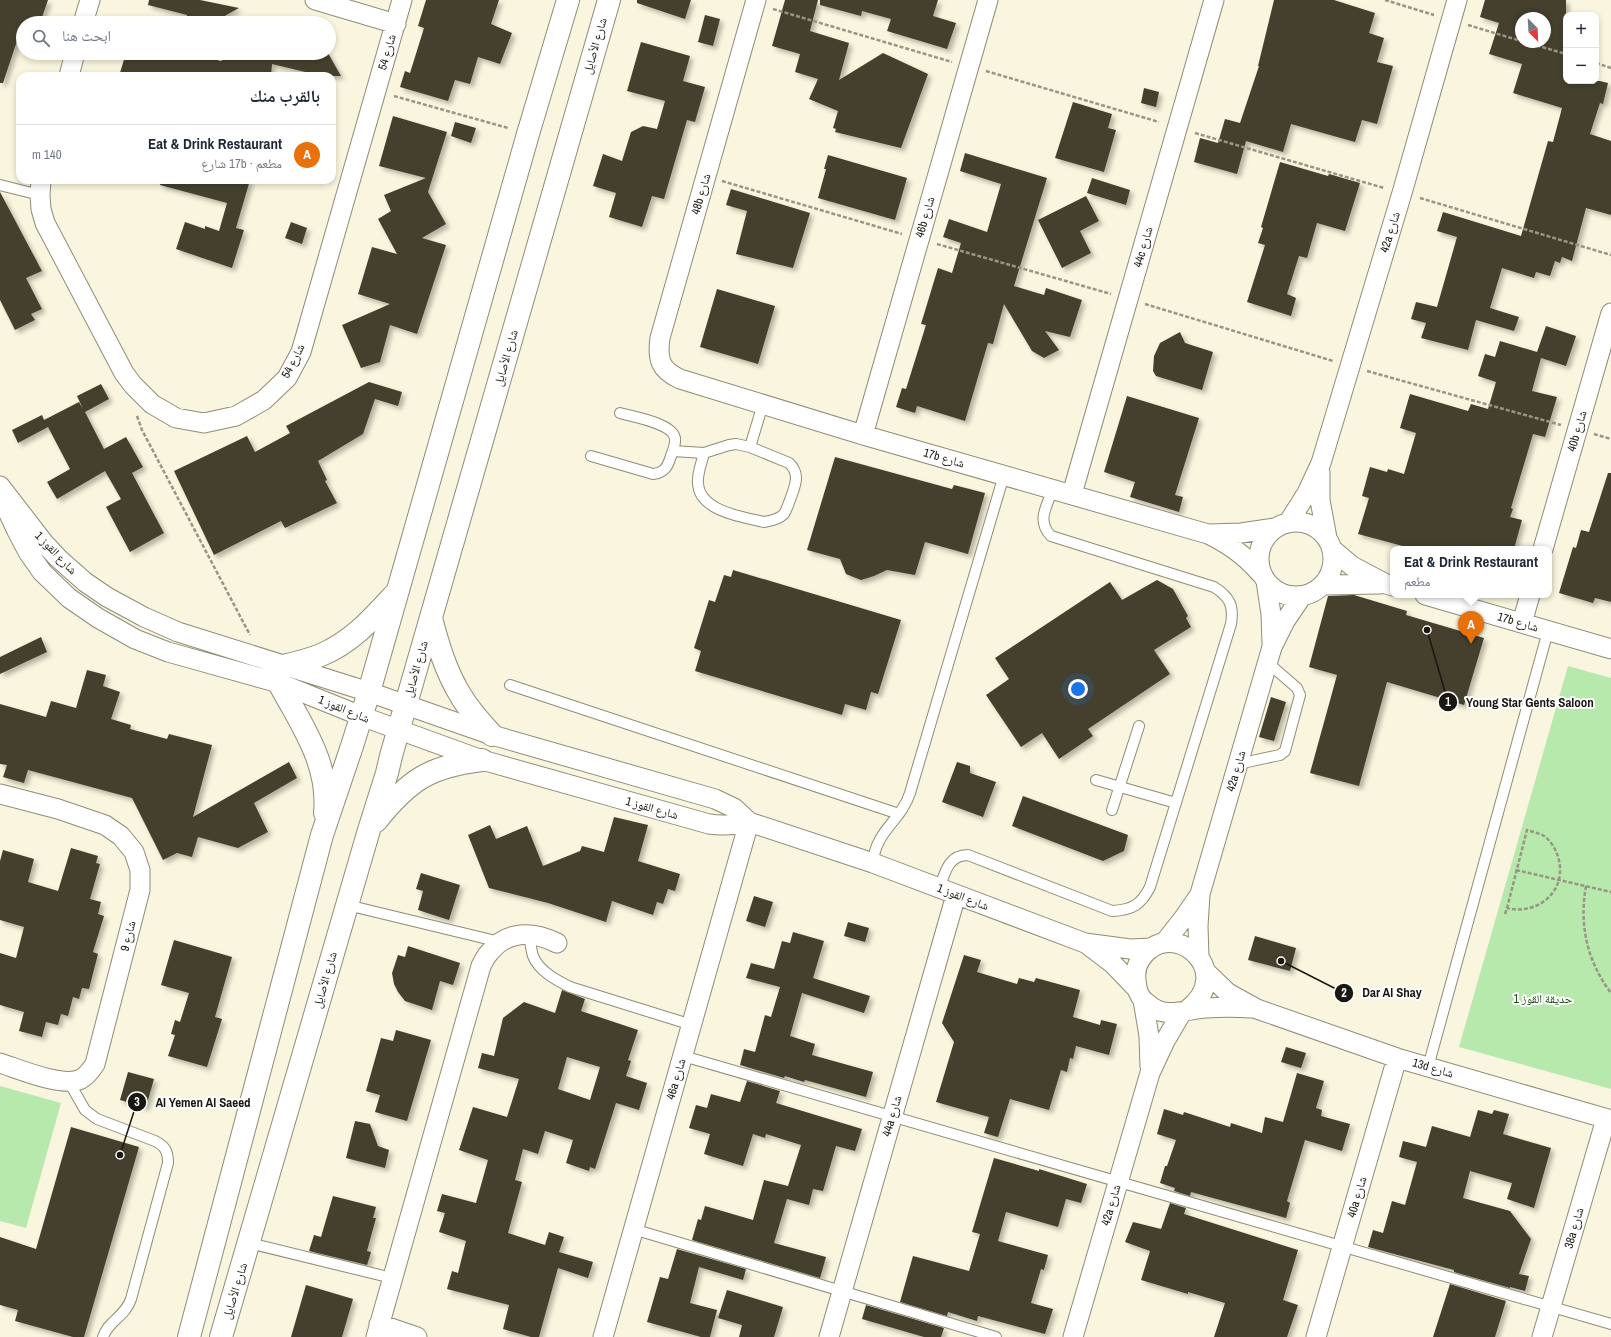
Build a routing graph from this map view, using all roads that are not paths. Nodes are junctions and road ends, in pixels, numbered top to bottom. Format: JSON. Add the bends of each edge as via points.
{"nodes":[{"id":1,"x":90,"y":0,"type":"edge"},
{"id":2,"x":315,"y":0,"type":"edge"},
{"id":3,"x":402,"y":0,"type":"edge"},
{"id":4,"x":568,"y":0,"type":"edge"},
{"id":5,"x":609,"y":0,"type":"edge"},
{"id":6,"x":756,"y":0,"type":"edge"},
{"id":7,"x":988,"y":0,"type":"edge"},
{"id":8,"x":1214,"y":0,"type":"edge"},
{"id":9,"x":1457,"y":0,"type":"edge"},
{"id":10,"x":85,"y":16,"type":"edge"},
{"id":11,"x":396,"y":24,"type":"junction"},
{"id":12,"x":73,"y":60,"type":"edge"},
{"id":13,"x":70,"y":72,"type":"edge"},
{"id":14,"x":0,"y":185,"type":"edge"},
{"id":15,"x":40,"y":188,"type":"edge"},
{"id":16,"x":1611,"y":313,"type":"edge"},
{"id":17,"x":680,"y":380,"type":"joint"},
{"id":18,"x":763,"y":404,"type":"junction"},
{"id":19,"x":620,"y":413,"type":"dead end"},
{"id":20,"x":863,"y":435,"type":"junction"},
{"id":21,"x":750,"y":447,"type":"junction"},
{"id":22,"x":673,"y":451,"type":"junction"},
{"id":23,"x":704,"y":452,"type":"junction"},
{"id":24,"x":592,"y":456,"type":"dead end"},
{"id":25,"x":1321,"y":463,"type":"junction"},
{"id":26,"x":1004,"y":475,"type":"junction"},
{"id":27,"x":2,"y":489,"type":"edge"},
{"id":28,"x":1053,"y":489,"type":"junction"},
{"id":29,"x":1072,"y":494,"type":"junction"},
{"id":30,"x":1282,"y":526,"type":"junction"},
{"id":31,"x":1208,"y":534,"type":"junction"},
{"id":32,"x":1330,"y":544,"type":"junction"},
{"id":33,"x":1544,"y":546,"type":"edge"},
{"id":34,"x":1263,"y":577,"type":"junction"},
{"id":35,"x":1324,"y":584,"type":"junction"},
{"id":36,"x":1389,"y":585,"type":"edge"},
{"id":37,"x":398,"y":590,"type":"junction"},
{"id":38,"x":1302,"y":596,"type":"junction"},
{"id":39,"x":1435,"y":598,"type":"edge"},
{"id":40,"x":1529,"y":598,"type":"edge"},
{"id":41,"x":431,"y":618,"type":"junction"},
{"id":42,"x":1522,"y":623,"type":"junction"},
{"id":43,"x":1548,"y":631,"type":"junction"},
{"id":44,"x":1611,"y":649,"type":"edge"},
{"id":45,"x":1269,"y":655,"type":"junction"},
{"id":46,"x":275,"y":669,"type":"junction"},
{"id":47,"x":510,"y":685,"type":"dead end"},
{"id":48,"x":369,"y":692,"type":"junction"},
{"id":49,"x":406,"y":705,"type":"junction"},
{"id":50,"x":361,"y":716,"type":"junction"},
{"id":51,"x":1139,"y":726,"type":"dead end"},
{"id":52,"x":399,"y":730,"type":"junction"},
{"id":53,"x":492,"y":735,"type":"junction"},
{"id":54,"x":482,"y":760,"type":"junction"},
{"id":55,"x":1238,"y":764,"type":"junction"},
{"id":56,"x":1096,"y":780,"type":"dead end"},
{"id":57,"x":1119,"y":787,"type":"junction"},
{"id":58,"x":0,"y":794,"type":"edge"},
{"id":59,"x":1176,"y":803,"type":"junction"},
{"id":60,"x":1112,"y":810,"type":"dead end"},
{"id":61,"x":899,"y":814,"type":"junction"},
{"id":62,"x":749,"y":822,"type":"junction"},
{"id":63,"x":369,"y":830,"type":"junction"},
{"id":64,"x":322,"y":834,"type":"junction"},
{"id":65,"x":873,"y":864,"type":"junction"},
{"id":66,"x":948,"y":892,"type":"junction"},
{"id":67,"x":1200,"y":894,"type":"junction"},
{"id":68,"x":347,"y":905,"type":"junction"},
{"id":69,"x":529,"y":934,"type":"junction"},
{"id":70,"x":500,"y":942,"type":"junction"},
{"id":71,"x":557,"y":943,"type":"dead end"},
{"id":72,"x":1085,"y":944,"type":"junction"},
{"id":73,"x":1158,"y":946,"type":"junction"},
{"id":74,"x":1202,"y":964,"type":"junction"},
{"id":75,"x":1140,"y":995,"type":"junction"},
{"id":76,"x":1257,"y":1009,"type":"junction"},
{"id":77,"x":1184,"y":1010,"type":"junction"},
{"id":78,"x":692,"y":1025,"type":"junction"},
{"id":79,"x":683,"y":1056,"type":"junction"},
{"id":80,"x":1397,"y":1058,"type":"junction"},
{"id":81,"x":0,"y":1063,"type":"edge"},
{"id":82,"x":1428,"y":1067,"type":"junction"},
{"id":83,"x":1150,"y":1073,"type":"junction"},
{"id":84,"x":69,"y":1082,"type":"junction"},
{"id":85,"x":892,"y":1117,"type":"junction"},
{"id":86,"x":1608,"y":1119,"type":"edge"},
{"id":87,"x":1118,"y":1182,"type":"junction"},
{"id":88,"x":633,"y":1229,"type":"junction"},
{"id":89,"x":249,"y":1243,"type":"junction"},
{"id":90,"x":1342,"y":1247,"type":"junction"},
{"id":91,"x":392,"y":1278,"type":"junction"},
{"id":92,"x":842,"y":1291,"type":"junction"},
{"id":93,"x":1551,"y":1307,"type":"junction"},
{"id":94,"x":1611,"y":1324,"type":"edge"},
{"id":95,"x":378,"y":1331,"type":"edge"},
{"id":96,"x":103,"y":1337,"type":"edge"},
{"id":97,"x":189,"y":1337,"type":"edge"},
{"id":98,"x":221,"y":1337,"type":"edge"},
{"id":99,"x":417,"y":1337,"type":"edge"},
{"id":100,"x":603,"y":1337,"type":"edge"},
{"id":101,"x":829,"y":1337,"type":"edge"},
{"id":102,"x":996,"y":1337,"type":"edge"},
{"id":103,"x":1073,"y":1337,"type":"edge"},
{"id":104,"x":1316,"y":1337,"type":"edge"},
{"id":105,"x":1542,"y":1337,"type":"edge"}],
"edges":[{"from":1,"to":10,"type":"street"},
{"from":2,"to":11,"type":"street","name":"شارع 54"},
{"from":3,"to":11,"type":"street","name":"شارع 54"},
{"from":4,"to":37,"type":"main road"},
{"from":5,"to":41,"type":"main road","name":"شارع الأصايل"},
{"from":6,"to":17,"type":"street","name":"48b شارع","via":[[660,338],[659,359],[664,369]]},
{"from":7,"to":20,"type":"street","name":"46b شارع"},
{"from":8,"to":29,"type":"street","name":"44c شارع"},
{"from":9,"to":25,"type":"street","name":"42a شارع"},
{"from":11,"to":15,"type":"street","name":"شارع 54","via":[[301,352],[287,378],[264,400],[236,416],[204,423],[176,418],[152,404],[133,386],[50,236],[43,216]]},
{"from":12,"to":13,"type":"street"},
{"from":14,"to":15,"type":"lane"},
{"from":16,"to":33,"type":"street","name":"40b شارع"},
{"from":17,"to":18,"type":"street","name":"17b شارع"},
{"from":18,"to":20,"type":"street","name":"17b شارع"},
{"from":18,"to":21,"type":"lane"},
{"from":19,"to":22,"type":"lane","via":[[668,427],[675,437]]},
{"from":20,"to":26,"type":"street","name":"17b شارع"},
{"from":21,"to":23,"type":"lane","via":[[736,444]]},
{"from":21,"to":23,"type":"lane","via":[[789,463],[796,472],[796,484],[787,509],[771,521],[764,522],[718,509],[701,496],[698,482]]},
{"from":22,"to":23,"type":"lane"},
{"from":22,"to":24,"type":"lane","via":[[666,469],[653,474]]},
{"from":25,"to":30,"type":"street","name":"42a شارع","via":[[1307,493]]},
{"from":25,"to":32,"type":"street","name":"42a شارع","via":[[1320,500]]},
{"from":26,"to":28,"type":"street","name":"17b شارع"},
{"from":26,"to":61,"type":"lane","via":[[910,793]]},
{"from":27,"to":46,"type":"street","name":"شارع القوز 1","via":[[58,558],[107,597],[178,632]]},
{"from":27,"to":46,"type":"street","name":"شارع القوز 1","via":[[17,531],[42,572],[69,598],[98,618],[135,639],[168,652]]},
{"from":28,"to":29,"type":"street","name":"17b شارع"},
{"from":28,"to":59,"type":"lane","via":[[1043,523],[1051,536],[1214,587],[1224,593],[1230,602],[1233,613],[1231,624]]},
{"from":29,"to":31,"type":"street","name":"17b شارع"},
{"from":30,"to":31,"type":"street","name":"17b شارع","via":[[1241,533]]},
{"from":30,"to":32,"type":"street","via":[[1303,522],[1316,528]]},
{"from":30,"to":34,"type":"street","via":[[1265,538],[1260,549],[1259,560]]},
{"from":31,"to":34,"type":"street","name":"17b شارع","via":[[1249,560]]},
{"from":32,"to":35,"type":"street","via":[[1334,558],[1333,568]]},
{"from":32,"to":36,"type":"street","via":[[1352,566]]},
{"from":34,"to":38,"type":"street","via":[[1275,590],[1288,596]]},
{"from":34,"to":45,"type":"street","name":"42a شارع","via":[[1271,614]]},
{"from":35,"to":36,"type":"street"},
{"from":35,"to":38,"type":"street","via":[[1314,592]]},
{"from":37,"to":46,"type":"main road","via":[[369,623],[337,648]]},
{"from":37,"to":48,"type":"main road"},
{"from":38,"to":45,"type":"street","name":"42a شارع","via":[[1285,621]]},
{"from":39,"to":42,"type":"street","name":"17b شارع"},
{"from":40,"to":42,"type":"street"},
{"from":41,"to":49,"type":"main road","name":"شارع الأصايل"},
{"from":41,"to":53,"type":"main road","via":[[454,685],[473,714]]},
{"from":42,"to":43,"type":"street","name":"17b شارع"},
{"from":43,"to":44,"type":"street","name":"17b شارع"},
{"from":43,"to":82,"type":"lane"},
{"from":45,"to":55,"type":"street","name":"42a شارع"},
{"from":45,"to":55,"type":"lane","via":[[1300,695],[1285,751],[1280,755]]},
{"from":46,"to":48,"type":"street","name":"شارع القوز 1"},
{"from":46,"to":50,"type":"street","name":"شارع القوز 1"},
{"from":46,"to":64,"type":"main road","via":[[311,739],[319,762],[324,786]]},
{"from":47,"to":61,"type":"lane"},
{"from":48,"to":49,"type":"street","name":"شارع القوز 1"},
{"from":48,"to":50,"type":"main road"},
{"from":49,"to":52,"type":"main road","name":"شارع الأصايل"},
{"from":49,"to":53,"type":"street","name":"شارع القوز 1"},
{"from":50,"to":52,"type":"street","name":"شارع القوز 1"},
{"from":50,"to":64,"type":"main road"},
{"from":51,"to":57,"type":"lane"},
{"from":52,"to":54,"type":"street","name":"شارع القوز 1"},
{"from":52,"to":63,"type":"main road","name":"شارع الأصايل"},
{"from":53,"to":62,"type":"street","name":"شارع القوز 1","via":[[716,799],[734,808]]},
{"from":54,"to":62,"type":"street","name":"شارع القوز 1","via":[[709,824],[722,826]]},
{"from":54,"to":63,"type":"main road","via":[[444,767],[414,782]]},
{"from":55,"to":67,"type":"street","name":"42a شارع"},
{"from":56,"to":57,"type":"lane"},
{"from":57,"to":59,"type":"lane"},
{"from":57,"to":60,"type":"lane"},
{"from":58,"to":84,"type":"street","name":"شارع 9","via":[[58,809],[105,825],[122,836],[134,852],[140,870],[140,890],[95,1064],[89,1073]]},
{"from":59,"to":66,"type":"lane","via":[[1145,898],[1136,906],[1124,911],[1100,908],[968,855],[961,855],[950,862]]},
{"from":61,"to":65,"type":"lane","via":[[886,828],[879,841]]},
{"from":62,"to":65,"type":"street","name":"شارع القوز 1"},
{"from":62,"to":78,"type":"street","name":"46a شارع"},
{"from":63,"to":68,"type":"main road","name":"شارع الأصايل"},
{"from":64,"to":97,"type":"main road"},
{"from":65,"to":66,"type":"street","name":"شارع القوز 1"},
{"from":66,"to":72,"type":"street","name":"شارع القوز 1"},
{"from":66,"to":85,"type":"street","name":"44a شارع"},
{"from":67,"to":73,"type":"street","name":"42a شارع","via":[[1183,919]]},
{"from":67,"to":74,"type":"street","name":"42a شارع","via":[[1198,926]]},
{"from":68,"to":70,"type":"lane"},
{"from":68,"to":89,"type":"main road","name":"شارع الأصايل"},
{"from":69,"to":70,"type":"street"},
{"from":69,"to":71,"type":"street","via":[[543,936]]},
{"from":69,"to":78,"type":"lane","via":[[534,957],[543,970],[555,980]]},
{"from":70,"to":91,"type":"street","via":[[489,953],[475,981]]},
{"from":72,"to":73,"type":"street","name":"شارع القوز 1","via":[[1130,949]]},
{"from":72,"to":75,"type":"street","name":"شارع القوز 1","via":[[1113,964]]},
{"from":73,"to":74,"type":"street","via":[[1174,943],[1184,945],[1192,950]]},
{"from":73,"to":75,"type":"street","via":[[1145,954],[1139,962],[1135,980]]},
{"from":74,"to":76,"type":"street","name":"13d شارع","via":[[1228,993]]},
{"from":74,"to":77,"type":"street","via":[[1206,982],[1203,993],[1196,1003]]},
{"from":75,"to":77,"type":"street","via":[[1151,1007],[1160,1012]]},
{"from":75,"to":83,"type":"street","name":"42a شارع","via":[[1149,1036]]},
{"from":76,"to":77,"type":"street","name":"13d شارع","via":[[1222,1007]]},
{"from":76,"to":80,"type":"street","name":"13d شارع"},
{"from":77,"to":83,"type":"street","name":"42a شارع","via":[[1164,1041]]},
{"from":78,"to":79,"type":"street","name":"46a شارع"},
{"from":79,"to":85,"type":"lane"},
{"from":79,"to":88,"type":"street","name":"46a شارع"},
{"from":80,"to":82,"type":"street","name":"13d شارع"},
{"from":80,"to":90,"type":"street","name":"40a شارع"},
{"from":81,"to":84,"type":"street","via":[[54,1080]]},
{"from":82,"to":86,"type":"street","name":"13d شارع"},
{"from":83,"to":87,"type":"street","name":"42a شارع"},
{"from":84,"to":96,"type":"lane","via":[[85,1110],[97,1119],[155,1141],[163,1145],[168,1154],[168,1163],[131,1299],[124,1313],[106,1329]]},
{"from":85,"to":87,"type":"lane"},
{"from":85,"to":92,"type":"street","name":"44a شارع"},
{"from":86,"to":93,"type":"street","name":"38a شارع"},
{"from":87,"to":90,"type":"lane"},
{"from":87,"to":103,"type":"street","name":"42a شارع"},
{"from":88,"to":92,"type":"lane"},
{"from":88,"to":100,"type":"street","name":"46a شارع"},
{"from":89,"to":91,"type":"lane"},
{"from":89,"to":98,"type":"main road","name":"شارع الأصايل"},
{"from":90,"to":93,"type":"lane"},
{"from":90,"to":104,"type":"street","name":"40a شارع"},
{"from":91,"to":95,"type":"street"},
{"from":92,"to":101,"type":"street","name":"44a شارع"},
{"from":92,"to":102,"type":"lane"},
{"from":93,"to":94,"type":"lane"},
{"from":93,"to":105,"type":"street","name":"38a شارع"},
{"from":95,"to":99,"type":"street"}]}
